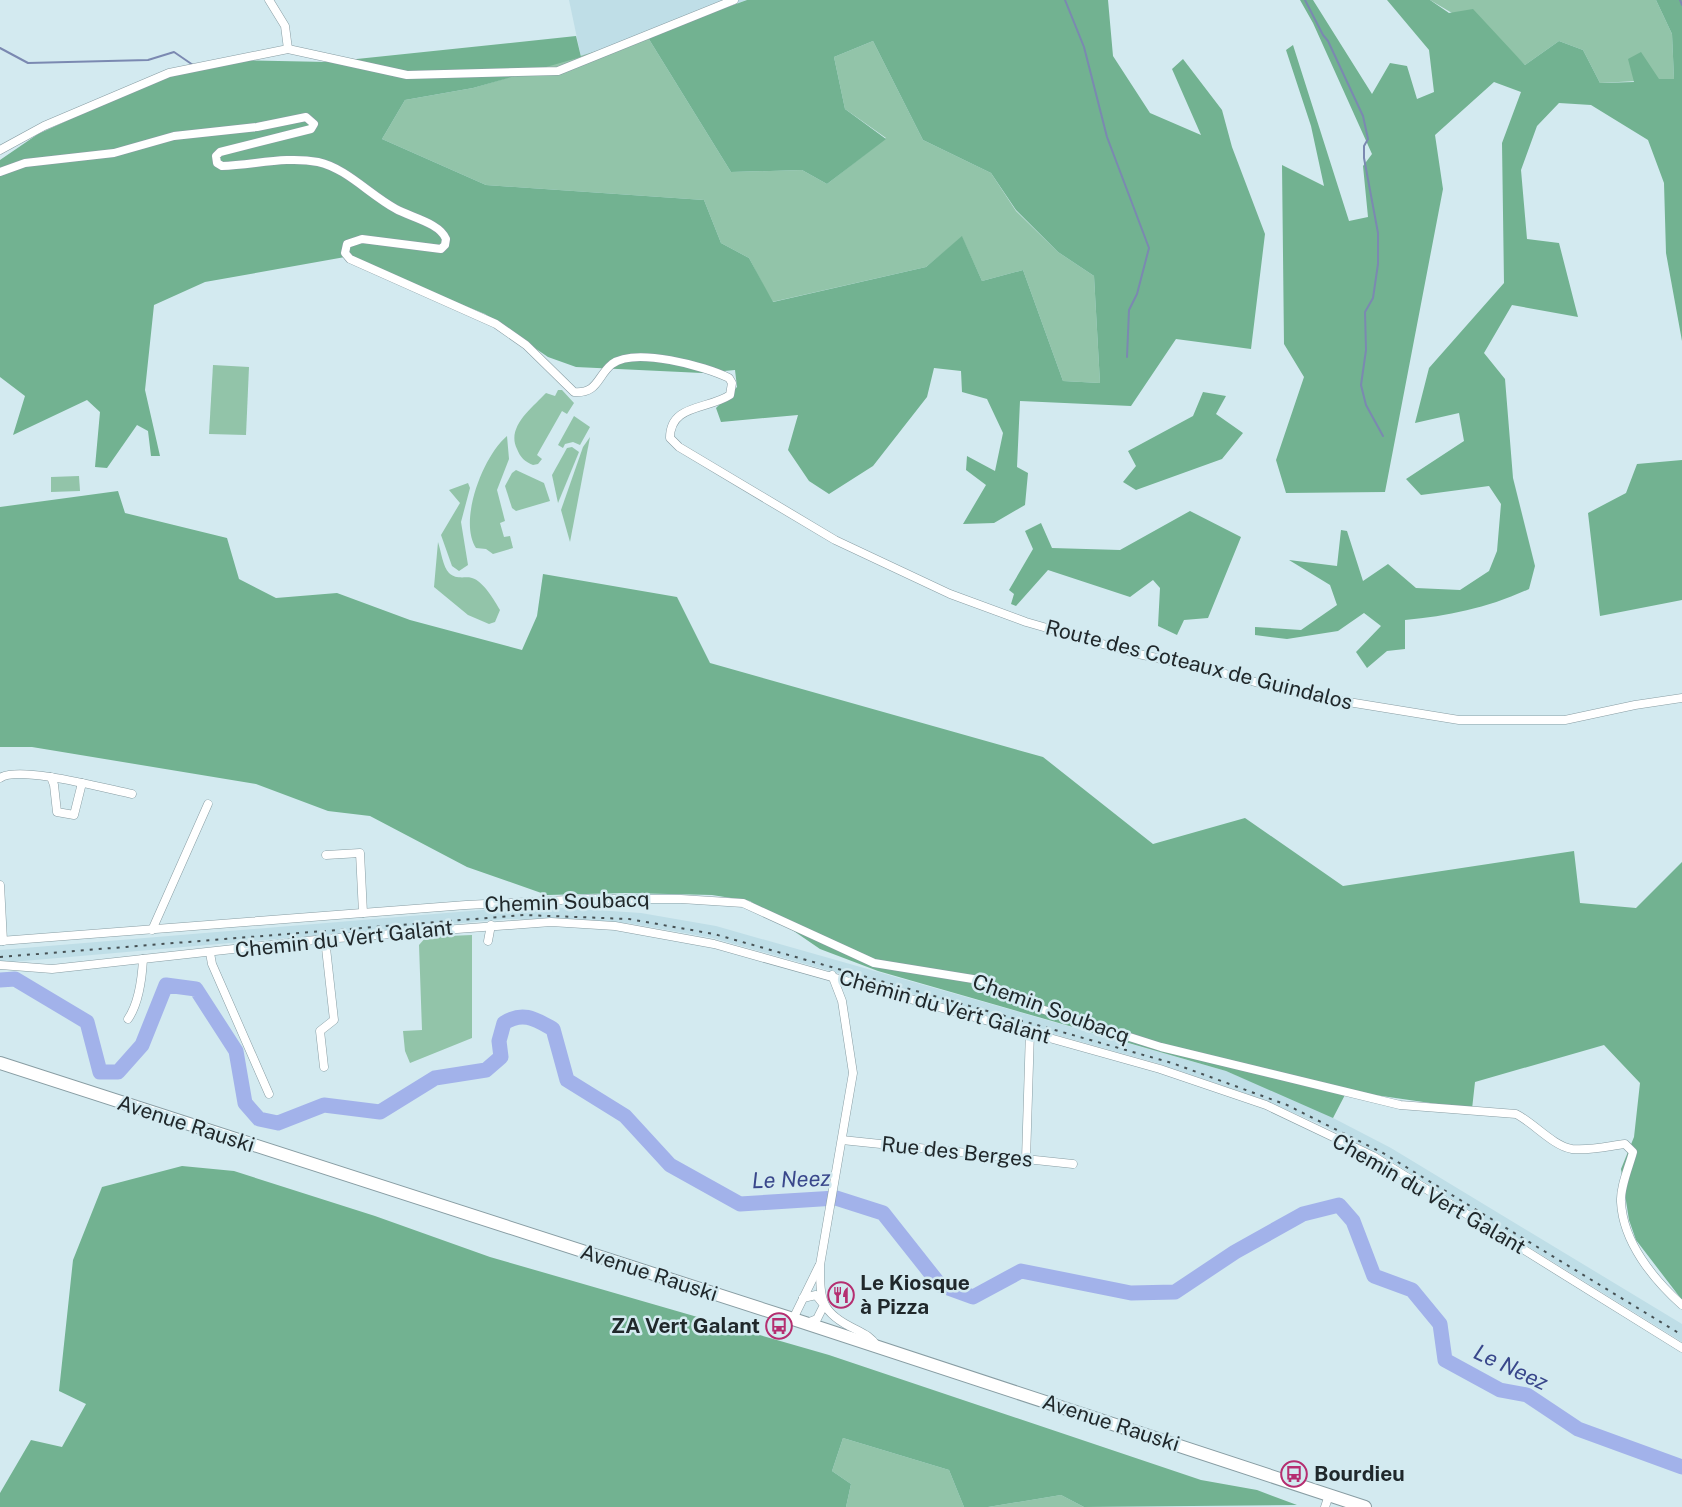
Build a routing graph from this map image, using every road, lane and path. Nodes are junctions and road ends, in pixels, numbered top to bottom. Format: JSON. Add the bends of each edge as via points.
{"nodes":[{"id":1,"x":269,"y":0,"type":"edge"},
{"id":2,"x":734,"y":0,"type":"edge"},
{"id":3,"x":288,"y":49,"type":"junction"},
{"id":4,"x":0,"y":150,"type":"edge"},
{"id":5,"x":0,"y":172,"type":"edge"},
{"id":6,"x":1682,"y":698,"type":"edge"},
{"id":7,"x":0,"y":777,"type":"edge"},
{"id":8,"x":51,"y":777,"type":"junction"},
{"id":9,"x":82,"y":783,"type":"junction"},
{"id":10,"x":132,"y":794,"type":"dead end"},
{"id":11,"x":208,"y":804,"type":"dead end"},
{"id":12,"x":326,"y":855,"type":"dead end"},
{"id":13,"x":0,"y":885,"type":"edge"},
{"id":14,"x":363,"y":913,"type":"junction"},
{"id":15,"x":491,"y":925,"type":"junction"},
{"id":16,"x":152,"y":930,"type":"junction"},
{"id":17,"x":325,"y":939,"type":"junction"},
{"id":18,"x":1,"y":941,"type":"edge"},
{"id":19,"x":488,"y":941,"type":"dead end"},
{"id":20,"x":210,"y":953,"type":"junction"},
{"id":21,"x":143,"y":959,"type":"junction"},
{"id":22,"x":0,"y":965,"type":"edge"},
{"id":23,"x":832,"y":975,"type":"junction"},
{"id":24,"x":128,"y":1018,"type":"dead end"},
{"id":25,"x":1030,"y":1031,"type":"junction"},
{"id":26,"x":0,"y":1064,"type":"edge"},
{"id":27,"x":324,"y":1067,"type":"dead end"},
{"id":28,"x":269,"y":1094,"type":"dead end"},
{"id":29,"x":842,"y":1140,"type":"junction"},
{"id":30,"x":1026,"y":1159,"type":"junction"},
{"id":31,"x":1073,"y":1164,"type":"dead end"},
{"id":32,"x":820,"y":1265,"type":"junction"},
{"id":33,"x":803,"y":1298,"type":"junction"},
{"id":34,"x":824,"y":1305,"type":"junction"},
{"id":35,"x":1682,"y":1305,"type":"edge"},
{"id":36,"x":793,"y":1319,"type":"junction"},
{"id":37,"x":806,"y":1323,"type":"junction"},
{"id":38,"x":877,"y":1346,"type":"junction"},
{"id":39,"x":1682,"y":1348,"type":"edge"},
{"id":40,"x":1327,"y":1501,"type":"edge"},
{"id":41,"x":1365,"y":1507,"type":"edge"}],
"edges":[{"from":1,"to":3,"type":"street","via":[[285,26]]},
{"from":2,"to":3,"type":"street","via":[[558,71],[407,75]]},
{"from":3,"to":4,"type":"street","via":[[170,73],[44,126]]},
{"from":5,"to":6,"type":"street","name":"Route des Coteaux de Guindalos","via":[[25,163],[114,153],[196,132],[257,127],[306,117],[314,124],[311,129],[220,152],[217,163],[222,166],[256,161],[320,162],[336,168],[375,198],[438,229],[446,239],[441,249],[363,239],[347,244],[345,253],[350,259],[496,324],[526,345],[574,392],[593,390],[612,364],[639,356],[729,378],[730,395],[676,417],[670,426],[670,438],[679,447],[835,540],[950,594],[1026,622],[1134,654],[1299,694],[1459,720],[1565,720]]},
{"from":7,"to":8,"type":"street","via":[[8,772]]},
{"from":8,"to":9,"type":"street"},
{"from":8,"to":9,"type":"street","via":[[57,813],[74,815]]},
{"from":9,"to":10,"type":"street"},
{"from":11,"to":16,"type":"street"},
{"from":12,"to":14,"type":"street","via":[[360,853]]},
{"from":13,"to":18,"type":"street"},
{"from":14,"to":16,"type":"street","name":"Chemin Soubacq"},
{"from":14,"to":35,"type":"street","name":"Chemin Soubacq","via":[[587,899],[743,903],[874,963],[979,980],[1041,1009],[1161,1047],[1400,1105],[1516,1114],[1572,1149],[1625,1144],[1633,1152],[1620,1201],[1625,1227],[1633,1246],[1667,1292]]},
{"from":15,"to":17,"type":"street","name":"Chemin du Vert Galant"},
{"from":15,"to":19,"type":"street"},
{"from":15,"to":23,"type":"street","name":"Chemin du Vert Galant","via":[[551,922],[615,926],[714,944]]},
{"from":16,"to":18,"type":"street","name":"Chemin Soubacq"},
{"from":17,"to":20,"type":"street","name":"Chemin du Vert Galant"},
{"from":17,"to":27,"type":"street","via":[[334,1020],[320,1031]]},
{"from":20,"to":21,"type":"street","name":"Chemin du Vert Galant"},
{"from":20,"to":28,"type":"street"},
{"from":21,"to":22,"type":"street","name":"Chemin du Vert Galant","via":[[52,969]]},
{"from":21,"to":24,"type":"street","via":[[133,1012]]},
{"from":23,"to":25,"type":"street","name":"Chemin du Vert Galant"},
{"from":23,"to":29,"type":"street","via":[[842,1001],[853,1073]]},
{"from":25,"to":30,"type":"street"},
{"from":25,"to":39,"type":"street","name":"Chemin du Vert Galant","via":[[1266,1105],[1373,1156]]},
{"from":26,"to":36,"type":"main road","name":"Avenue Rauski"},
{"from":29,"to":30,"type":"street","name":"Rue des Berges"},
{"from":29,"to":32,"type":"street"},
{"from":30,"to":31,"type":"street","name":"Rue des Berges"},
{"from":32,"to":33,"type":"street"},
{"from":32,"to":34,"type":"street"},
{"from":33,"to":34,"type":"street","via":[[816,1295]]},
{"from":33,"to":36,"type":"street"},
{"from":34,"to":37,"type":"street","via":[[816,1319]]},
{"from":34,"to":38,"type":"street","via":[[832,1318],[871,1337]]},
{"from":36,"to":37,"type":"main road","name":"Avenue Rauski"},
{"from":37,"to":38,"type":"main road","name":"Avenue Rauski"},
{"from":38,"to":40,"type":"main road","name":"Avenue Rauski"},
{"from":40,"to":41,"type":"main road","name":"Avenue Rauski"}]}
